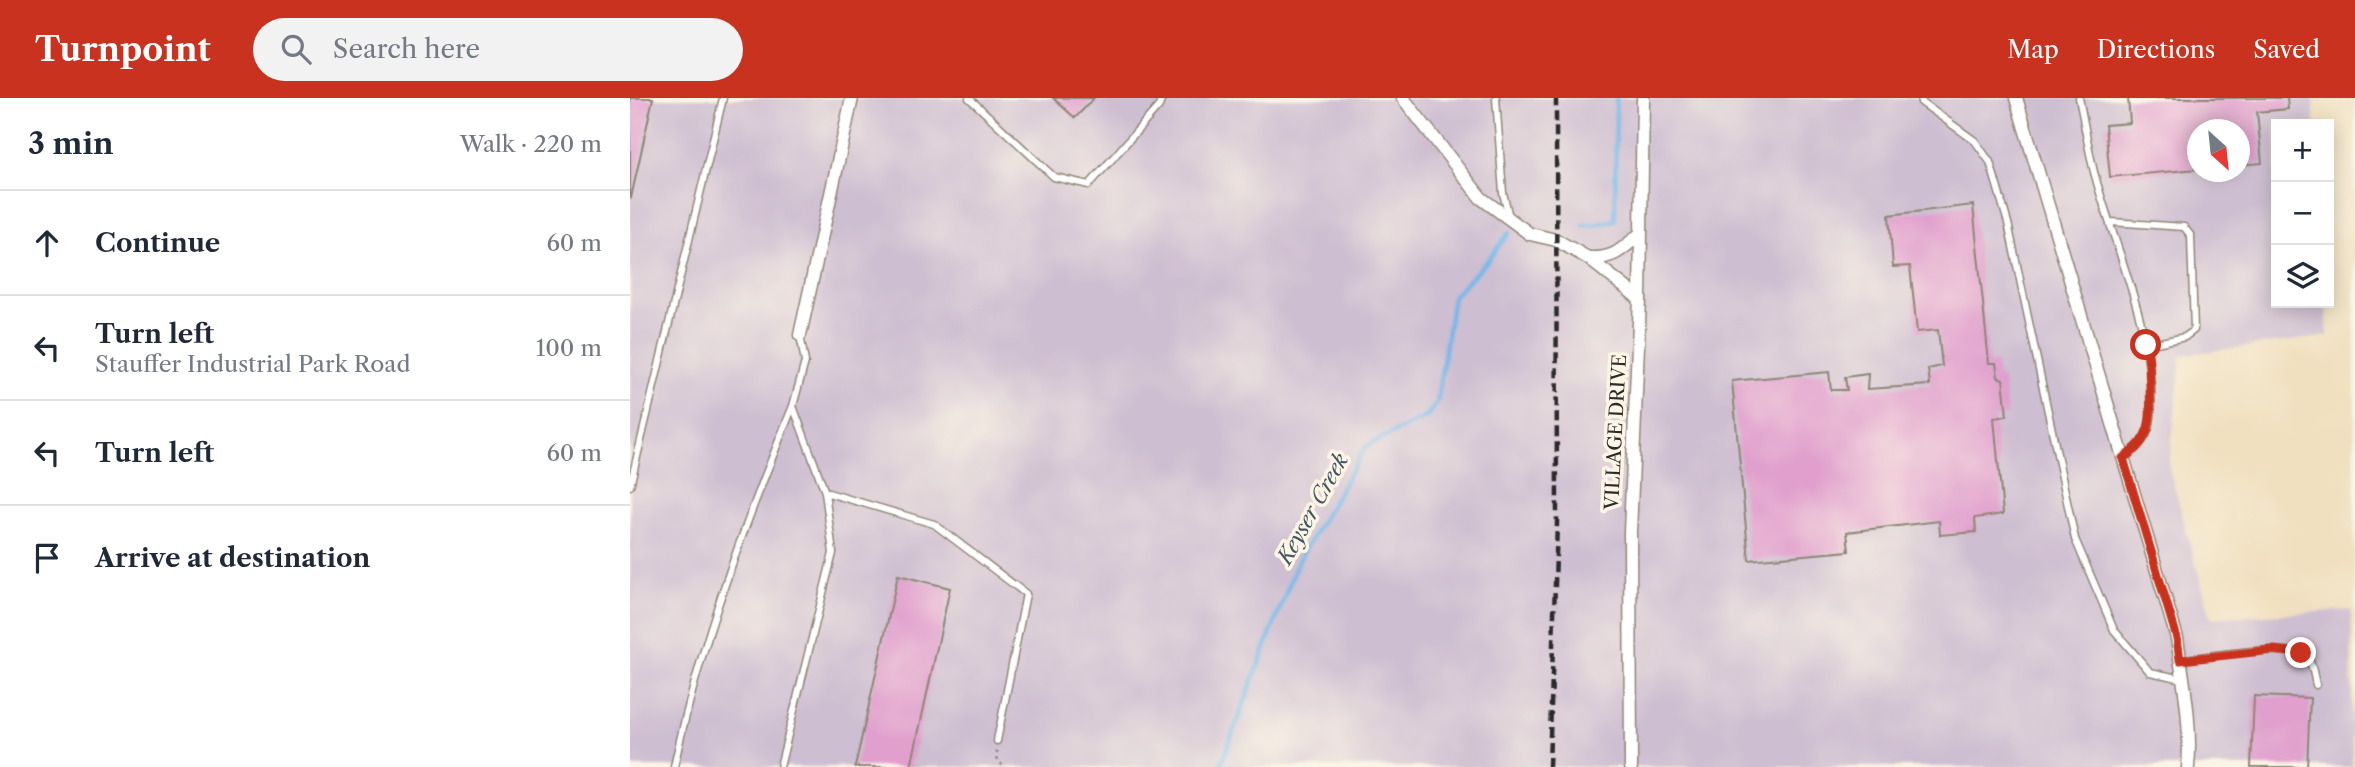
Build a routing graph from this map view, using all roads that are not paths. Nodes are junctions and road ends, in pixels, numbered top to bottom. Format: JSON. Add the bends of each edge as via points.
{"nodes":[{"id":1,"x":723,"y":98,"type":"edge"},
{"id":2,"x":852,"y":98,"type":"edge"},
{"id":3,"x":969,"y":98,"type":"edge"},
{"id":4,"x":1162,"y":98,"type":"edge"},
{"id":5,"x":1403,"y":98,"type":"edge"},
{"id":6,"x":1496,"y":98,"type":"edge"},
{"id":7,"x":1643,"y":98,"type":"edge"},
{"id":8,"x":1922,"y":98,"type":"edge"},
{"id":9,"x":2016,"y":98,"type":"edge"},
{"id":10,"x":2079,"y":98,"type":"edge"},
{"id":11,"x":1509,"y":219,"type":"junction"},
{"id":12,"x":2111,"y":222,"type":"junction"},
{"id":13,"x":1641,"y":233,"type":"junction"},
{"id":14,"x":1588,"y":258,"type":"junction"},
{"id":15,"x":1640,"y":299,"type":"junction"},
{"id":16,"x":800,"y":335,"type":"joint"},
{"id":17,"x":2146,"y":345,"type":"junction"},
{"id":18,"x":793,"y":406,"type":"junction"},
{"id":19,"x":2123,"y":458,"type":"junction"},
{"id":20,"x":630,"y":486,"type":"edge"},
{"id":21,"x":824,"y":492,"type":"junction"},
{"id":22,"x":2180,"y":660,"type":"junction"},
{"id":23,"x":2183,"y":679,"type":"junction"},
{"id":24,"x":2316,"y":685,"type":"dead end"},
{"id":25,"x":997,"y":741,"type":"road end"},
{"id":26,"x":674,"y":767,"type":"edge"},
{"id":27,"x":780,"y":767,"type":"edge"},
{"id":28,"x":1631,"y":767,"type":"edge"},
{"id":29,"x":2188,"y":767,"type":"edge"}],
"edges":[{"from":1,"to":20,"type":"lane"},
{"from":2,"to":16,"type":"street"},
{"from":3,"to":4,"type":"lane","via":[[1054,177],[1089,185]]},
{"from":5,"to":11,"type":"street","via":[[1481,198]]},
{"from":6,"to":11,"type":"lane"},
{"from":7,"to":13,"type":"street","name":"VILLAGE DRIVE"},
{"from":8,"to":23,"type":"lane","via":[[1975,141],[1990,162],[2008,223],[2076,538],[2114,630],[2150,672]]},
{"from":9,"to":19,"type":"street"},
{"from":10,"to":12,"type":"lane","via":[[2094,172]]},
{"from":11,"to":14,"type":"street","via":[[1530,234],[1556,240]]},
{"from":12,"to":17,"type":"lane"},
{"from":12,"to":17,"type":"lane","via":[[2184,227],[2191,236],[2194,330],[2185,337]]},
{"from":13,"to":14,"type":"street","via":[[1616,254]]},
{"from":13,"to":15,"type":"street","name":"VILLAGE DRIVE"},
{"from":14,"to":15,"type":"street"},
{"from":15,"to":28,"type":"street","name":"VILLAGE DRIVE","via":[[1630,532]]},
{"from":16,"to":18,"type":"lane","via":[[805,362]]},
{"from":17,"to":19,"type":"lane","via":[[2151,418],[2136,450]]},
{"from":18,"to":21,"type":"lane"},
{"from":18,"to":26,"type":"lane","via":[[745,528],[687,707]]},
{"from":19,"to":22,"type":"street"},
{"from":21,"to":25,"type":"lane","via":[[934,524],[1027,594]]},
{"from":21,"to":27,"type":"lane","via":[[833,553]]},
{"from":22,"to":23,"type":"street"},
{"from":22,"to":24,"type":"lane","via":[[2272,650],[2301,653],[2311,662]]},
{"from":23,"to":29,"type":"street"}]}
